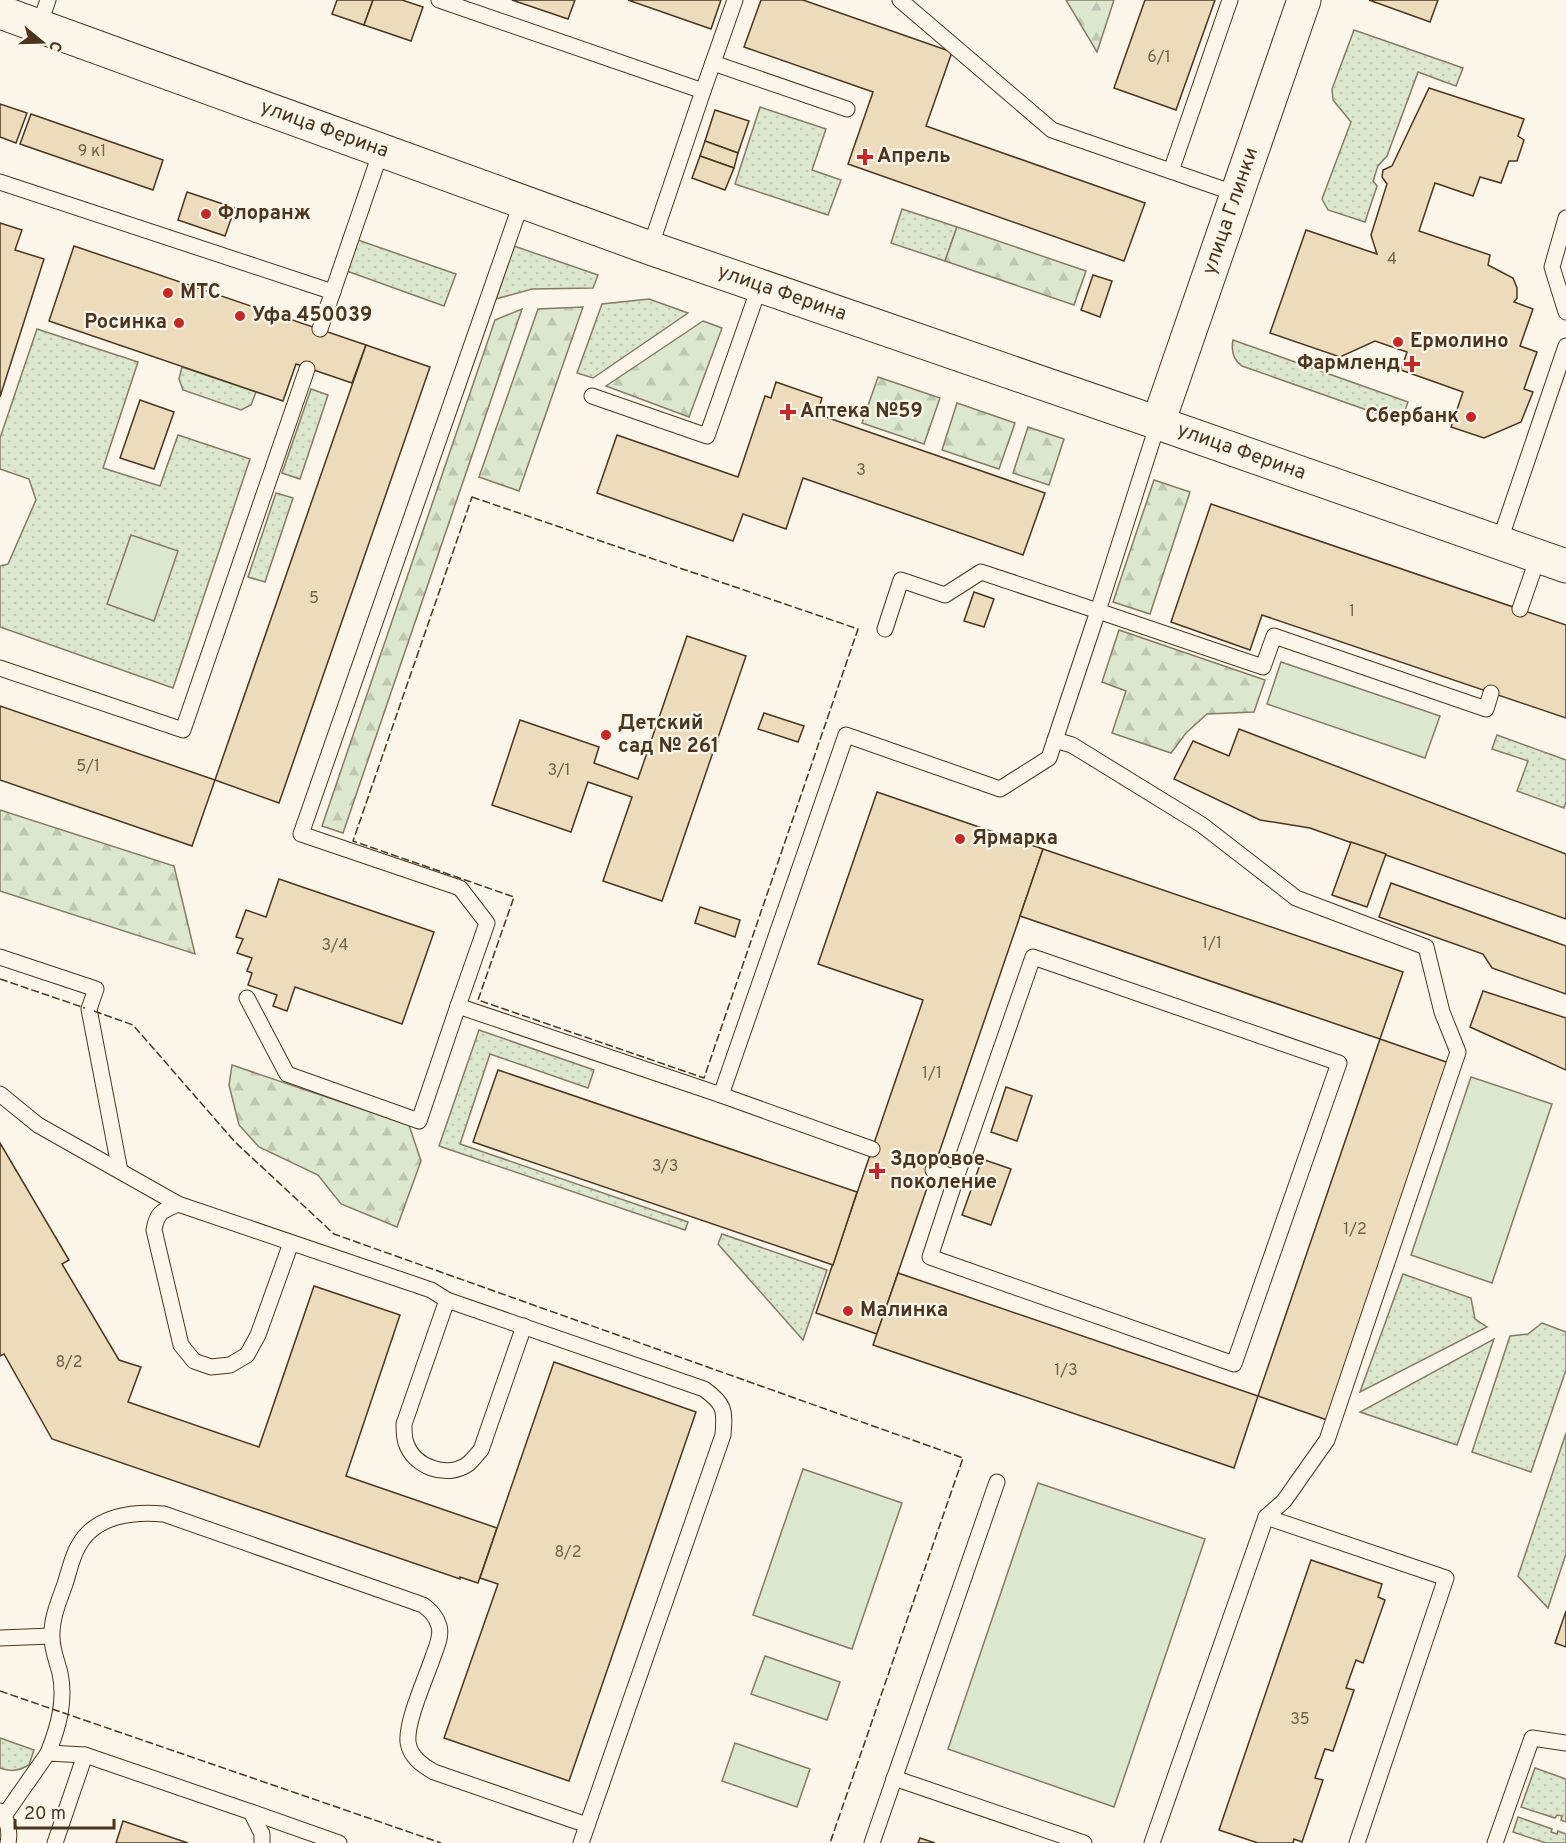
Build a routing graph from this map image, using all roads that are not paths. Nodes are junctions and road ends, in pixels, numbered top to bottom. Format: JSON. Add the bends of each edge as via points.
{"nodes":[{"id":1,"x":439,"y":0,"type":"edge"},
{"id":2,"x":735,"y":0,"type":"edge"},
{"id":3,"x":900,"y":0,"type":"edge"},
{"id":4,"x":1230,"y":0,"type":"edge"},
{"id":5,"x":1304,"y":0,"type":"edge"},
{"id":6,"x":0,"y":12,"type":"edge"},
{"id":7,"x":43,"y":13,"type":"edge"},
{"id":8,"x":713,"y":63,"type":"junction"},
{"id":9,"x":702,"y":91,"type":"junction"},
{"id":10,"x":847,"y":109,"type":"dead end"},
{"id":11,"x":381,"y":151,"type":"junction"},
{"id":12,"x":1171,"y":171,"type":"junction"},
{"id":13,"x":0,"y":182,"type":"edge"},
{"id":14,"x":1237,"y":194,"type":"junction"},
{"id":15,"x":522,"y":201,"type":"junction"},
{"id":16,"x":1566,"y":218,"type":"edge"},
{"id":17,"x":650,"y":248,"type":"junction"},
{"id":18,"x":760,"y":285,"type":"junction"},
{"id":19,"x":333,"y":292,"type":"junction"},
{"id":20,"x":1566,"y":312,"type":"edge"},
{"id":21,"x":320,"y":329,"type":"dead end"},
{"id":22,"x":1566,"y":346,"type":"edge"},
{"id":23,"x":307,"y":369,"type":"dead end"},
{"id":24,"x":592,"y":396,"type":"dead end"},
{"id":25,"x":1158,"y":423,"type":"junction"},
{"id":26,"x":1499,"y":543,"type":"junction"},
{"id":27,"x":1552,"y":562,"type":"edge"},
{"id":28,"x":1520,"y":609,"type":"dead end"},
{"id":29,"x":1098,"y":611,"type":"junction"},
{"id":30,"x":885,"y":629,"type":"dead end"},
{"id":31,"x":0,"y":668,"type":"edge"},
{"id":32,"x":1491,"y":693,"type":"dead end"},
{"id":33,"x":1055,"y":740,"type":"junction"},
{"id":34,"x":0,"y":957,"type":"edge"},
{"id":35,"x":247,"y":998,"type":"dead end"},
{"id":36,"x":459,"y":1006,"type":"junction"},
{"id":37,"x":0,"y":1094,"type":"edge"},
{"id":38,"x":721,"y":1095,"type":"junction"},
{"id":39,"x":872,"y":1149,"type":"dead end"},
{"id":40,"x":933,"y":1170,"type":"dead end"},
{"id":41,"x":120,"y":1171,"type":"junction"},
{"id":42,"x":957,"y":1178,"type":"junction"},
{"id":43,"x":178,"y":1204,"type":"junction"},
{"id":44,"x":291,"y":1242,"type":"junction"},
{"id":45,"x":447,"y":1300,"type":"junction"},
{"id":46,"x":524,"y":1326,"type":"junction"},
{"id":47,"x":997,"y":1482,"type":"dead end"},
{"id":48,"x":1266,"y":1516,"type":"junction"},
{"id":49,"x":51,"y":1636,"type":"junction"},
{"id":50,"x":0,"y":1638,"type":"edge"},
{"id":51,"x":1566,"y":1743,"type":"edge"},
{"id":52,"x":48,"y":1754,"type":"junction"},
{"id":53,"x":85,"y":1755,"type":"junction"},
{"id":54,"x":894,"y":1778,"type":"junction"},
{"id":55,"x":251,"y":1812,"type":"junction"},
{"id":56,"x":2,"y":1814,"type":"edge"},
{"id":57,"x":587,"y":1825,"type":"junction"},
{"id":58,"x":8,"y":1843,"type":"edge"},
{"id":59,"x":55,"y":1843,"type":"edge"},
{"id":60,"x":262,"y":1843,"type":"edge"},
{"id":61,"x":339,"y":1843,"type":"edge"},
{"id":62,"x":581,"y":1843,"type":"edge"},
{"id":63,"x":872,"y":1843,"type":"edge"},
{"id":64,"x":1084,"y":1843,"type":"edge"},
{"id":65,"x":1152,"y":1843,"type":"edge"},
{"id":66,"x":1357,"y":1843,"type":"edge"},
{"id":67,"x":1496,"y":1843,"type":"edge"}],
"edges":[{"from":1,"to":9,"type":"lane"},
{"from":2,"to":8,"type":"lane"},
{"from":3,"to":12,"type":"lane","via":[[1052,130]]},
{"from":4,"to":12,"type":"lane"},
{"from":5,"to":14,"type":"main road","name":"улица Глинки"},
{"from":6,"to":7,"type":"main road","name":"улица Ферина"},
{"from":7,"to":11,"type":"main road","name":"улица Ферина"},
{"from":8,"to":9,"type":"lane"},
{"from":8,"to":10,"type":"lane"},
{"from":9,"to":17,"type":"lane"},
{"from":11,"to":15,"type":"main road","name":"улица Ферина"},
{"from":11,"to":19,"type":"lane"},
{"from":12,"to":14,"type":"lane"},
{"from":13,"to":19,"type":"lane"},
{"from":14,"to":25,"type":"main road","name":"улица Глинки"},
{"from":15,"to":17,"type":"main road","name":"улица Ферина"},
{"from":15,"to":36,"type":"lane","via":[[301,834],[460,888],[487,923]]},
{"from":16,"to":20,"type":"lane","via":[[1552,267]]},
{"from":17,"to":18,"type":"main road","name":"улица Ферина"},
{"from":18,"to":24,"type":"lane","via":[[707,436]]},
{"from":18,"to":25,"type":"main road","name":"улица Ферина"},
{"from":19,"to":21,"type":"lane"},
{"from":22,"to":26,"type":"lane"},
{"from":23,"to":31,"type":"lane","via":[[183,730]]},
{"from":25,"to":26,"type":"main road","name":"улица Ферина"},
{"from":25,"to":29,"type":"lane"},
{"from":26,"to":27,"type":"main road","name":"улица Ферина"},
{"from":27,"to":28,"type":"lane"},
{"from":29,"to":30,"type":"lane","via":[[981,572],[945,595],[901,580]]},
{"from":29,"to":32,"type":"lane","via":[[1263,667],[1274,636],[1486,709]]},
{"from":29,"to":33,"type":"lane"},
{"from":33,"to":38,"type":"lane","via":[[1049,758],[1000,789],[846,735]]},
{"from":33,"to":48,"type":"lane","via":[[1072,745],[1202,825],[1296,898],[1426,946],[1442,1012],[1458,1052],[1327,1440],[1284,1501]]},
{"from":34,"to":41,"type":"lane","via":[[96,989],[89,1009]]},
{"from":35,"to":36,"type":"lane","via":[[287,1074],[419,1121]]},
{"from":36,"to":38,"type":"lane"},
{"from":37,"to":41,"type":"lane","via":[[38,1125]]},
{"from":38,"to":39,"type":"lane"},
{"from":40,"to":42,"type":"lane"},
{"from":41,"to":43,"type":"lane"},
{"from":42,"to":42,"type":"lane","via":[[1033,957],[1339,1063],[1234,1364],[930,1257]]},
{"from":43,"to":44,"type":"lane"},
{"from":43,"to":44,"type":"lane","via":[[162,1211],[154,1230],[181,1345],[194,1361],[211,1367],[230,1365],[247,1355]]},
{"from":44,"to":45,"type":"lane","via":[[431,1290]]},
{"from":45,"to":46,"type":"lane"},
{"from":45,"to":46,"type":"lane","via":[[404,1424],[405,1442],[411,1454],[432,1468],[458,1469],[481,1450]]},
{"from":46,"to":57,"type":"lane","via":[[704,1389],[718,1400],[725,1413],[723,1435]]},
{"from":47,"to":54,"type":"lane"},
{"from":48,"to":65,"type":"lane"},
{"from":48,"to":66,"type":"lane","via":[[1446,1578]]},
{"from":49,"to":50,"type":"lane"},
{"from":49,"to":52,"type":"lane","via":[[62,1692],[57,1730]]},
{"from":49,"to":57,"type":"lane","via":[[54,1616],[79,1545],[93,1529],[106,1522],[145,1512],[164,1514],[423,1605],[434,1614],[440,1628],[411,1722],[408,1742],[413,1755],[434,1772]]},
{"from":51,"to":67,"type":"lane","via":[[1532,1738]]},
{"from":52,"to":53,"type":"lane"},
{"from":52,"to":56,"type":"lane"},
{"from":53,"to":55,"type":"lane"},
{"from":53,"to":59,"type":"lane"},
{"from":54,"to":63,"type":"lane"},
{"from":54,"to":64,"type":"lane"},
{"from":55,"to":60,"type":"lane","via":[[262,1834]]},
{"from":55,"to":61,"type":"lane"},
{"from":56,"to":58,"type":"lane","via":[[9,1831]]},
{"from":57,"to":62,"type":"lane"}]}
